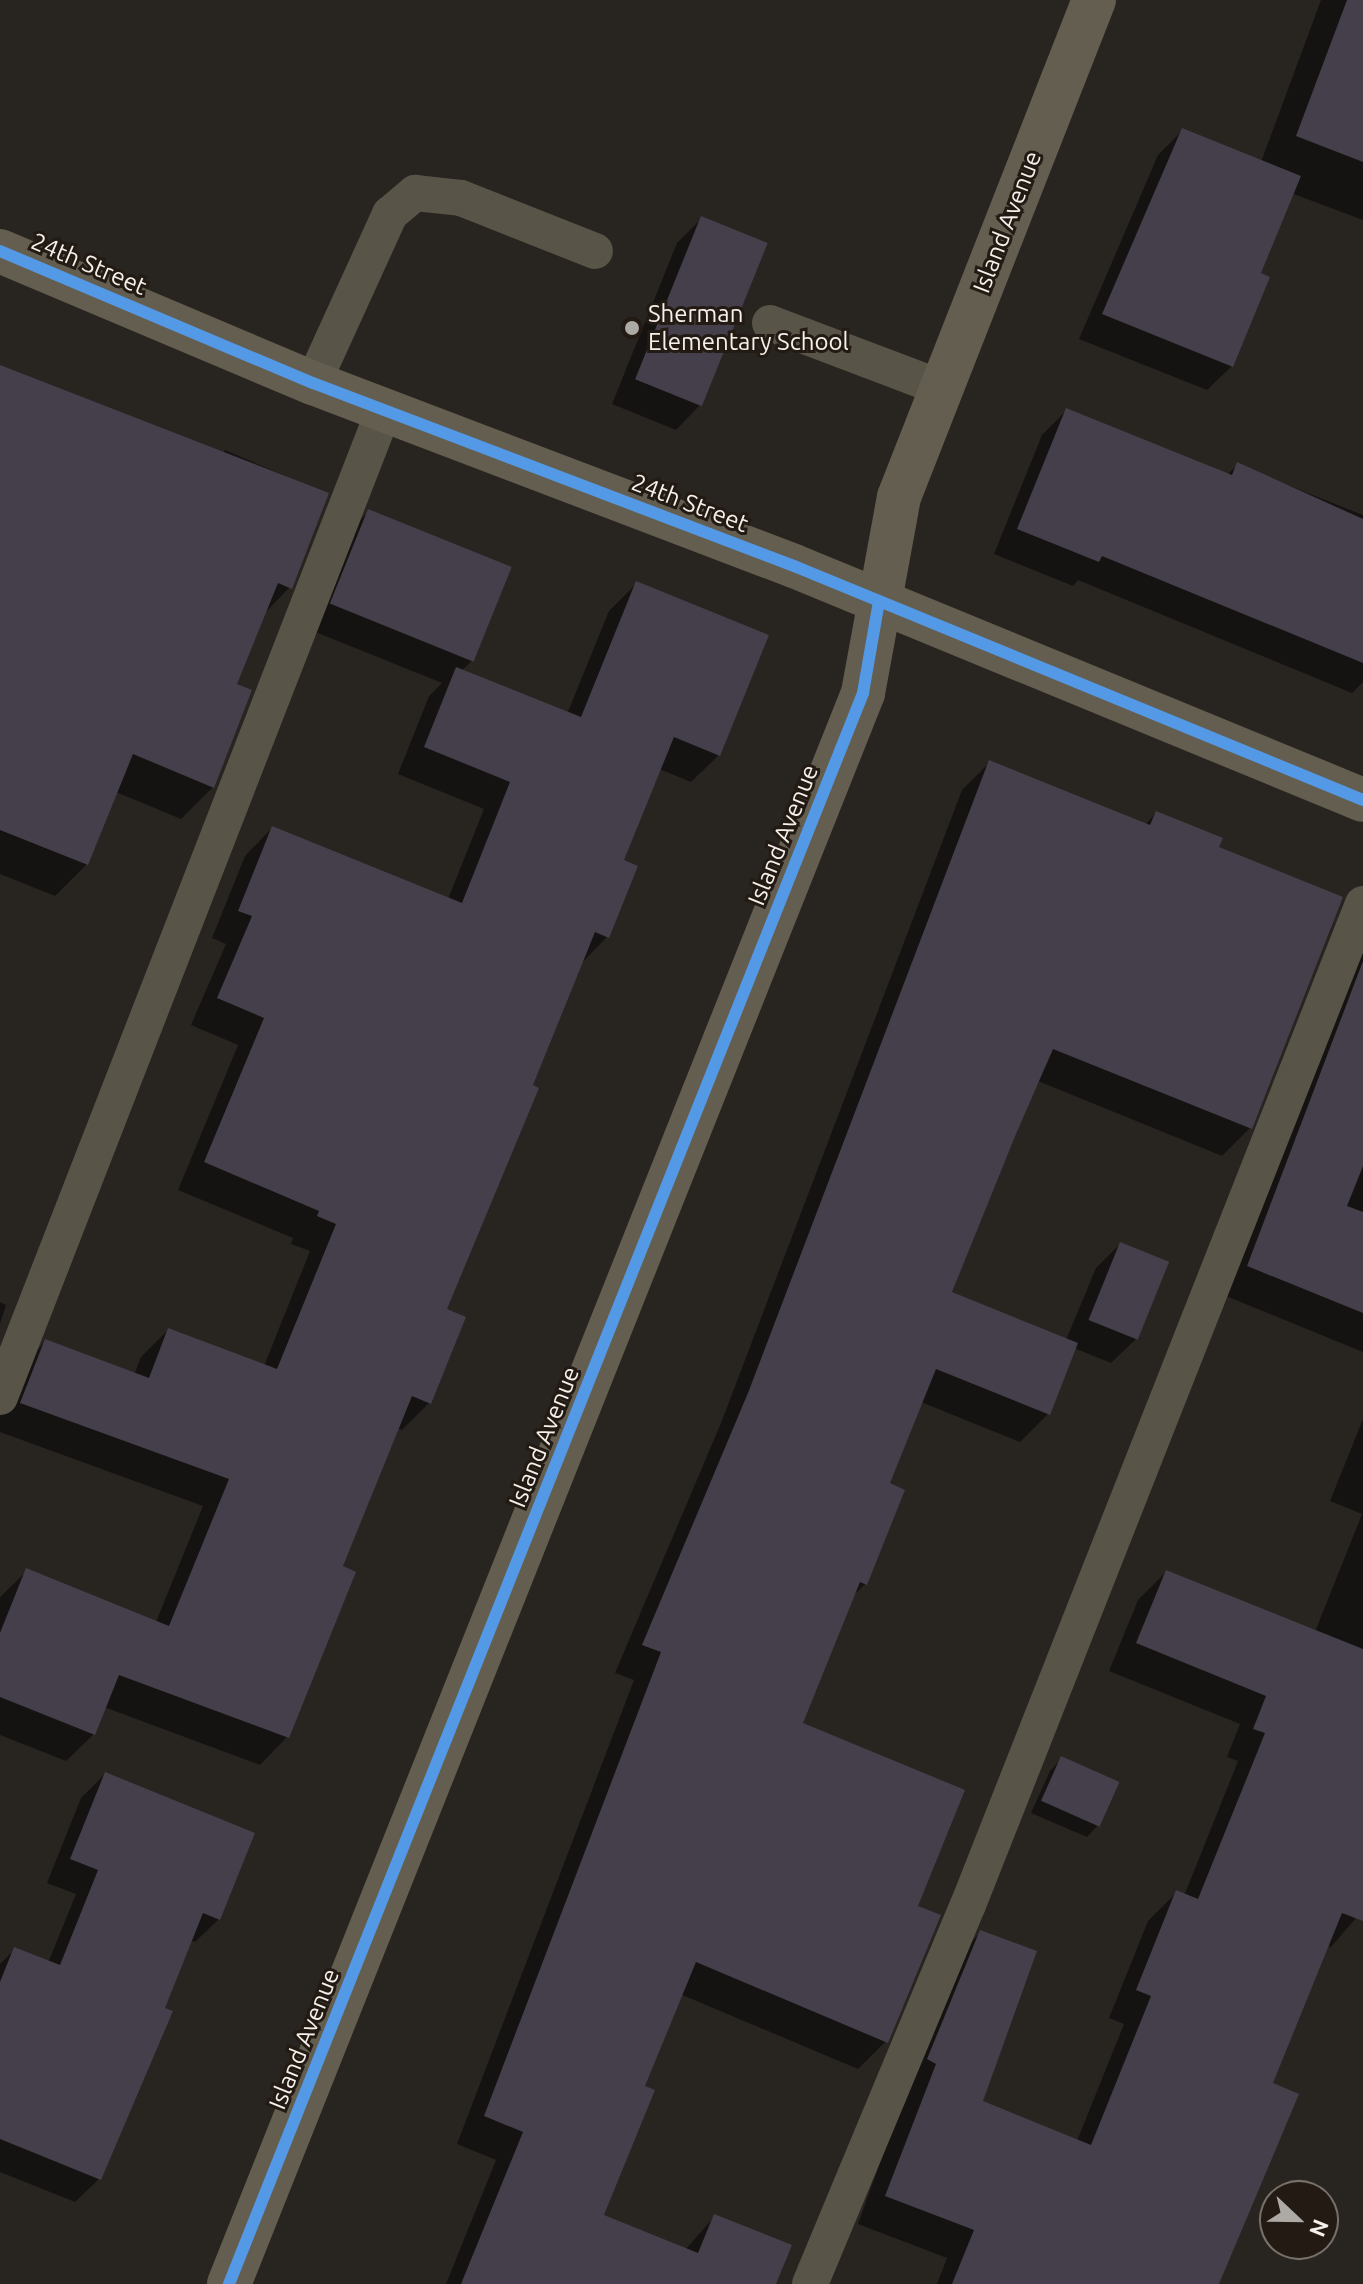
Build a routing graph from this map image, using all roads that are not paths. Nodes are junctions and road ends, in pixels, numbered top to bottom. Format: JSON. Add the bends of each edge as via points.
{"nodes":[{"id":1,"x":1094,"y":0,"type":"edge"},
{"id":2,"x":0,"y":251,"type":"edge"},
{"id":3,"x":595,"y":251,"type":"dead end"},
{"id":4,"x":770,"y":323,"type":"dead end"},
{"id":5,"x":313,"y":383,"type":"junction"},
{"id":6,"x":942,"y":388,"type":"junction"},
{"id":7,"x":384,"y":410,"type":"junction"},
{"id":8,"x":879,"y":601,"type":"junction"},
{"id":9,"x":1363,"y":800,"type":"edge"},
{"id":10,"x":1363,"y":904,"type":"edge"},
{"id":11,"x":0,"y":1397,"type":"edge"},
{"id":12,"x":229,"y":2284,"type":"edge"},
{"id":13,"x":810,"y":2284,"type":"edge"}],
"edges":[{"from":1,"to":6,"type":"main road","name":"Island Avenue"},
{"from":2,"to":5,"type":"main road","name":"24th Street"},
{"from":3,"to":5,"type":"lane","via":[[461,198],[415,193],[390,214]]},
{"from":4,"to":6,"type":"lane"},
{"from":5,"to":7,"type":"main road","name":"24th Street"},
{"from":6,"to":8,"type":"main road","name":"Island Avenue","via":[[899,497]]},
{"from":7,"to":8,"type":"main road","name":"24th Street"},
{"from":7,"to":11,"type":"lane"},
{"from":8,"to":9,"type":"main road","name":"24th Street"},
{"from":8,"to":12,"type":"main road","name":"Island Avenue","via":[[863,693]]},
{"from":10,"to":13,"type":"lane","via":[[968,1905]]}]}
